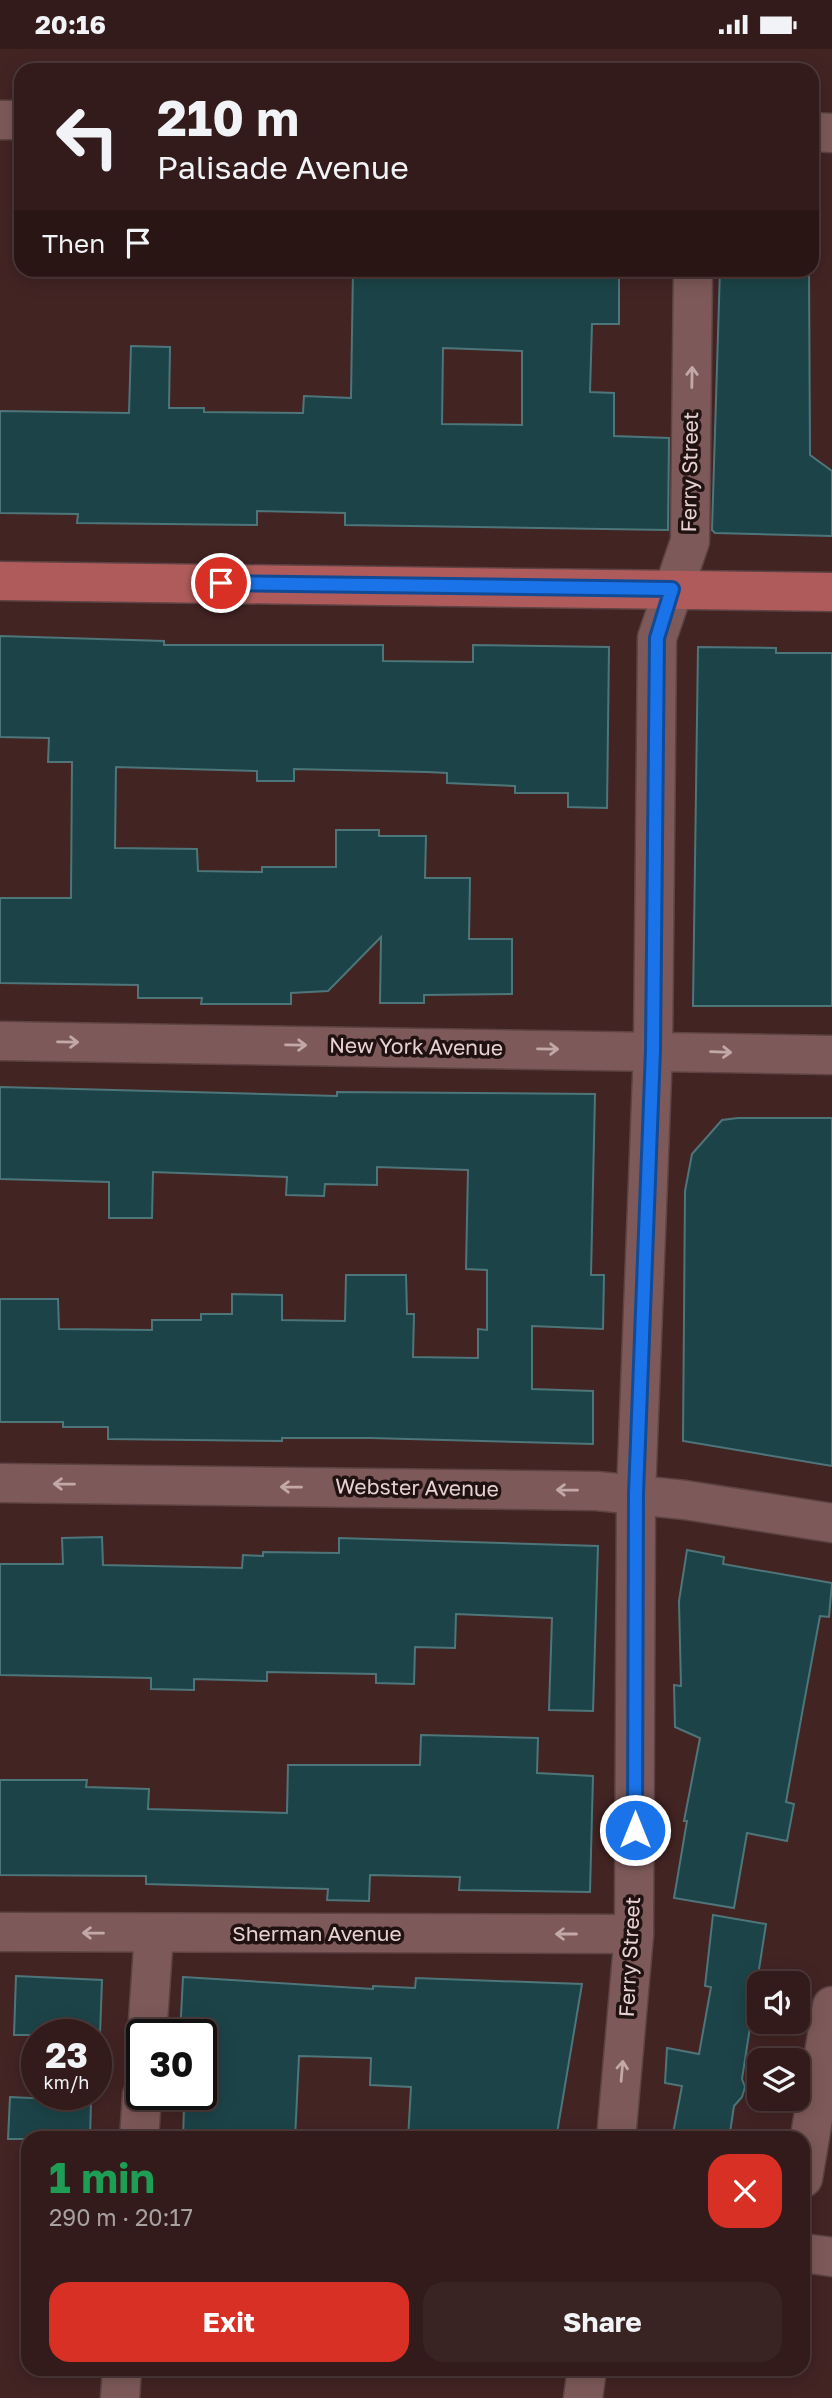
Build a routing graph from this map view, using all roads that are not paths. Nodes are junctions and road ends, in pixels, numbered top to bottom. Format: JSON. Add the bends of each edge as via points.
{"nodes":[{"id":1,"x":693,"y":277,"type":"edge"},
{"id":2,"x":0,"y":581,"type":"edge"},
{"id":3,"x":672,"y":589,"type":"junction"},
{"id":4,"x":832,"y":591,"type":"edge"},
{"id":5,"x":0,"y":1041,"type":"edge"},
{"id":6,"x":653,"y":1050,"type":"junction"},
{"id":7,"x":832,"y":1055,"type":"edge"},
{"id":8,"x":0,"y":1483,"type":"edge"},
{"id":9,"x":636,"y":1494,"type":"junction"},
{"id":10,"x":832,"y":1523,"type":"edge"},
{"id":11,"x":0,"y":1932,"type":"edge"},
{"id":12,"x":155,"y":1934,"type":"junction"},
{"id":13,"x":634,"y":1934,"type":"junction"},
{"id":14,"x":832,"y":2006,"type":"edge"},
{"id":15,"x":148,"y":2019,"type":"edge"},
{"id":16,"x":141,"y":2110,"type":"edge"},
{"id":17,"x":140,"y":2131,"type":"edge"},
{"id":18,"x":617,"y":2131,"type":"edge"},
{"id":19,"x":810,"y":2136,"type":"edge"},
{"id":20,"x":810,"y":2254,"type":"edge"},
{"id":21,"x":832,"y":2257,"type":"edge"},
{"id":22,"x":122,"y":2376,"type":"edge"},
{"id":23,"x":586,"y":2376,"type":"edge"},
{"id":24,"x":120,"y":2398,"type":"edge"},
{"id":25,"x":583,"y":2398,"type":"edge"}],
"edges":[{"from":3,"to":1,"type":"street","name":"Ferry Street","one_way":true,"via":[[690,541]]},
{"from":2,"to":3,"type":"main road"},
{"from":3,"to":4,"type":"main road"},
{"from":3,"to":6,"type":"street","name":"Ferry Street","via":[[657,638]]},
{"from":5,"to":6,"type":"street","name":"New York Avenue","one_way":true},
{"from":6,"to":7,"type":"street","name":"New York Avenue","one_way":true},
{"from":6,"to":9,"type":"street","name":"Ferry Street"},
{"from":9,"to":8,"type":"street","name":"Webster Avenue","one_way":true},
{"from":9,"to":10,"type":"street","name":"Webster Avenue"},
{"from":9,"to":13,"type":"street","name":"Ferry Street"},
{"from":12,"to":11,"type":"street","name":"Sherman Avenue","one_way":true},
{"from":13,"to":12,"type":"street","name":"Sherman Avenue","one_way":true},
{"from":12,"to":15,"type":"street"},
{"from":18,"to":13,"type":"street","name":"Ferry Street","one_way":true},
{"from":14,"to":19,"type":"street"},
{"from":16,"to":17,"type":"street"},
{"from":20,"to":21,"type":"street"},
{"from":22,"to":24,"type":"street"},
{"from":23,"to":25,"type":"street"}]}
